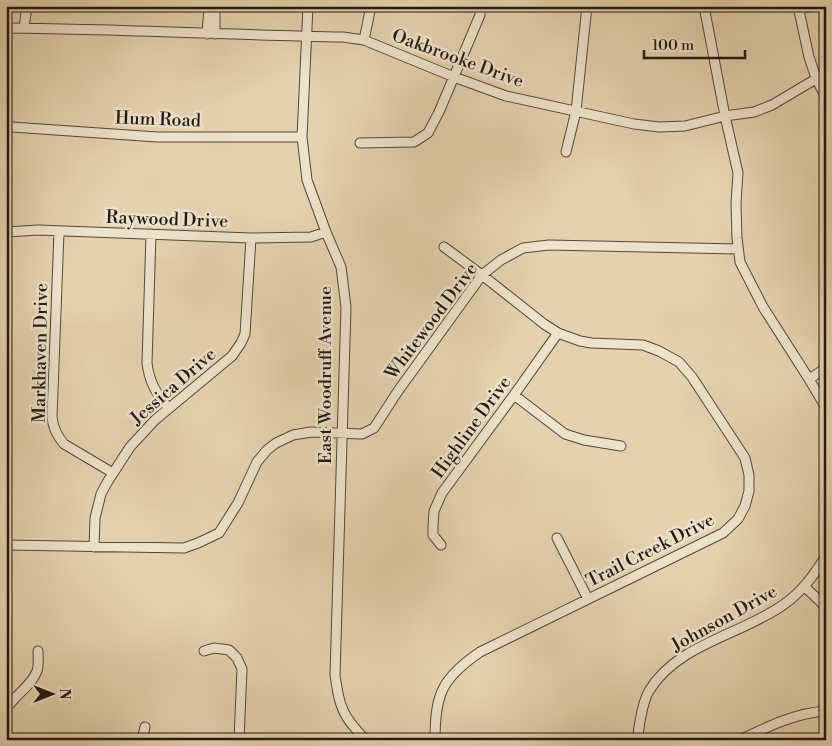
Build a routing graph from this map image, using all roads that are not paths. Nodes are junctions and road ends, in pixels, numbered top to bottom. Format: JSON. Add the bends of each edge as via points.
{"nodes":[{"id":1,"x":27,"y":6,"type":"edge"},
{"id":2,"x":308,"y":6,"type":"edge"},
{"id":3,"x":372,"y":6,"type":"edge"},
{"id":4,"x":480,"y":6,"type":"edge"},
{"id":5,"x":587,"y":6,"type":"edge"},
{"id":6,"x":704,"y":6,"type":"edge"},
{"id":7,"x":814,"y":6,"type":"edge"},
{"id":8,"x":798,"y":8,"type":"edge"},
{"id":9,"x":212,"y":9,"type":"edge"},
{"id":10,"x":6,"y":28,"type":"edge"},
{"id":11,"x":24,"y":28,"type":"junction"},
{"id":12,"x":211,"y":34,"type":"junction"},
{"id":13,"x":307,"y":37,"type":"junction"},
{"id":14,"x":364,"y":40,"type":"junction"},
{"id":15,"x":826,"y":73,"type":"edge"},
{"id":16,"x":454,"y":77,"type":"junction"},
{"id":17,"x":816,"y":78,"type":"junction"},
{"id":18,"x":826,"y":98,"type":"edge"},
{"id":19,"x":576,"y":111,"type":"junction"},
{"id":20,"x":725,"y":116,"type":"junction"},
{"id":21,"x":12,"y":127,"type":"dead end"},
{"id":22,"x":302,"y":137,"type":"junction"},
{"id":23,"x":360,"y":143,"type":"dead end"},
{"id":24,"x":566,"y":152,"type":"dead end"},
{"id":25,"x":6,"y":232,"type":"edge"},
{"id":26,"x":59,"y":232,"type":"junction"},
{"id":27,"x":326,"y":232,"type":"junction"},
{"id":28,"x":150,"y":234,"type":"junction"},
{"id":29,"x":250,"y":238,"type":"junction"},
{"id":30,"x":444,"y":247,"type":"dead end"},
{"id":31,"x":738,"y":249,"type":"junction"},
{"id":32,"x":482,"y":275,"type":"junction"},
{"id":33,"x":558,"y":333,"type":"junction"},
{"id":34,"x":826,"y":368,"type":"edge"},
{"id":35,"x":810,"y":379,"type":"junction"},
{"id":36,"x":514,"y":395,"type":"junction"},
{"id":37,"x":169,"y":408,"type":"junction"},
{"id":38,"x":826,"y":408,"type":"edge"},
{"id":39,"x":343,"y":434,"type":"junction"},
{"id":40,"x":621,"y":446,"type":"dead end"},
{"id":41,"x":113,"y":473,"type":"junction"},
{"id":42,"x":557,"y":538,"type":"dead end"},
{"id":43,"x":440,"y":545,"type":"dead end"},
{"id":44,"x":6,"y":546,"type":"edge"},
{"id":45,"x":94,"y":547,"type":"junction"},
{"id":46,"x":826,"y":556,"type":"edge"},
{"id":47,"x":805,"y":587,"type":"junction"},
{"id":48,"x":588,"y":599,"type":"junction"},
{"id":49,"x":826,"y":607,"type":"edge"},
{"id":50,"x":38,"y":651,"type":"dead end"},
{"id":51,"x":204,"y":651,"type":"dead end"},
{"id":52,"x":6,"y":710,"type":"edge"},
{"id":53,"x":826,"y":711,"type":"edge"},
{"id":54,"x":145,"y":727,"type":"dead end"},
{"id":55,"x":142,"y":740,"type":"edge"},
{"id":56,"x":239,"y":740,"type":"edge"},
{"id":57,"x":367,"y":740,"type":"edge"},
{"id":58,"x":435,"y":740,"type":"edge"},
{"id":59,"x":638,"y":740,"type":"edge"},
{"id":60,"x":740,"y":740,"type":"edge"}],
"edges":[{"from":1,"to":11,"type":"street"},
{"from":2,"to":13,"type":"street","name":"East Woodruff Avenue"},
{"from":3,"to":14,"type":"street"},
{"from":4,"to":16,"type":"street","via":[[480,15]]},
{"from":5,"to":19,"type":"street"},
{"from":6,"to":20,"type":"street"},
{"from":7,"to":8,"type":"street"},
{"from":8,"to":17,"type":"street"},
{"from":9,"to":12,"type":"street"},
{"from":10,"to":11,"type":"street","name":"Oakbrooke Drive"},
{"from":11,"to":12,"type":"street","name":"Oakbrooke Drive"},
{"from":12,"to":13,"type":"street","name":"Oakbrooke Drive"},
{"from":13,"to":14,"type":"street","name":"Oakbrooke Drive"},
{"from":13,"to":22,"type":"street","name":"East Woodruff Avenue"},
{"from":14,"to":16,"type":"street","name":"Oakbrooke Drive"},
{"from":15,"to":17,"type":"street","name":"Oakbrooke Drive"},
{"from":16,"to":19,"type":"street","name":"Oakbrooke Drive","via":[[506,96]]},
{"from":16,"to":23,"type":"street","via":[[428,133],[414,142]]},
{"from":17,"to":18,"type":"street"},
{"from":17,"to":20,"type":"street","name":"Oakbrooke Drive","via":[[772,105],[754,112]]},
{"from":19,"to":20,"type":"street","name":"Oakbrooke Drive","via":[[659,127],[685,126]]},
{"from":19,"to":24,"type":"street"},
{"from":20,"to":31,"type":"street","via":[[738,173]]},
{"from":21,"to":22,"type":"street","name":"Hum Road","via":[[157,137]]},
{"from":22,"to":27,"type":"street","name":"East Woodruff Avenue","via":[[307,180]]},
{"from":25,"to":26,"type":"street","name":"Raywood Drive"},
{"from":26,"to":28,"type":"street","name":"Raywood Drive"},
{"from":26,"to":41,"type":"street","name":"Markhaven Drive","via":[[53,425],[64,444]]},
{"from":27,"to":29,"type":"street","name":"Raywood Drive","via":[[311,237]]},
{"from":27,"to":39,"type":"street","name":"East Woodruff Avenue","via":[[341,267],[346,307]]},
{"from":28,"to":29,"type":"street","name":"Raywood Drive"},
{"from":28,"to":37,"type":"street","via":[[148,374],[154,389]]},
{"from":29,"to":37,"type":"street","name":"Jessica Drive","via":[[245,334],[241,343],[232,356]]},
{"from":30,"to":32,"type":"street","name":"Trail Creek Drive"},
{"from":31,"to":32,"type":"street","name":"Whitewood Drive","via":[[540,246],[523,248]]},
{"from":31,"to":35,"type":"street","via":[[740,262],[763,306]]},
{"from":32,"to":33,"type":"street","name":"Trail Creek Drive"},
{"from":32,"to":39,"type":"street","name":"Whitewood Drive","via":[[374,428],[362,434]]},
{"from":33,"to":36,"type":"street","name":"Highline Drive"},
{"from":33,"to":48,"type":"street","name":"Trail Creek Drive","via":[[591,343],[643,346],[679,362],[745,458],[750,476],[745,506],[738,519],[723,533]]},
{"from":34,"to":35,"type":"street"},
{"from":35,"to":38,"type":"street"},
{"from":36,"to":40,"type":"street","via":[[565,434]]},
{"from":36,"to":43,"type":"street","name":"Highline Drive","via":[[442,493],[432,525],[433,535]]},
{"from":37,"to":41,"type":"street","name":"Jessica Drive","via":[[142,433]]},
{"from":39,"to":45,"type":"street","via":[[311,432],[293,435],[272,446],[257,462],[238,503],[219,533],[211,538],[184,548]]},
{"from":39,"to":57,"type":"street","name":"East Woodruff Avenue","via":[[336,675],[338,697],[347,719]]},
{"from":41,"to":45,"type":"street","name":"Jessica Drive","via":[[97,508]]},
{"from":42,"to":48,"type":"street"},
{"from":44,"to":45,"type":"street"},
{"from":46,"to":47,"type":"street","name":"Johnson Drive"},
{"from":47,"to":49,"type":"street"},
{"from":47,"to":59,"type":"street","name":"Johnson Drive","via":[[767,615],[686,655],[665,672],[648,692]]},
{"from":48,"to":58,"type":"street","name":"Trail Creek Drive","via":[[462,664],[452,674],[438,700]]},
{"from":50,"to":52,"type":"street","via":[[38,670]]},
{"from":51,"to":56,"type":"street","via":[[214,648],[229,650],[242,669]]},
{"from":53,"to":60,"type":"street","via":[[787,719]]},
{"from":54,"to":55,"type":"street"}]}
